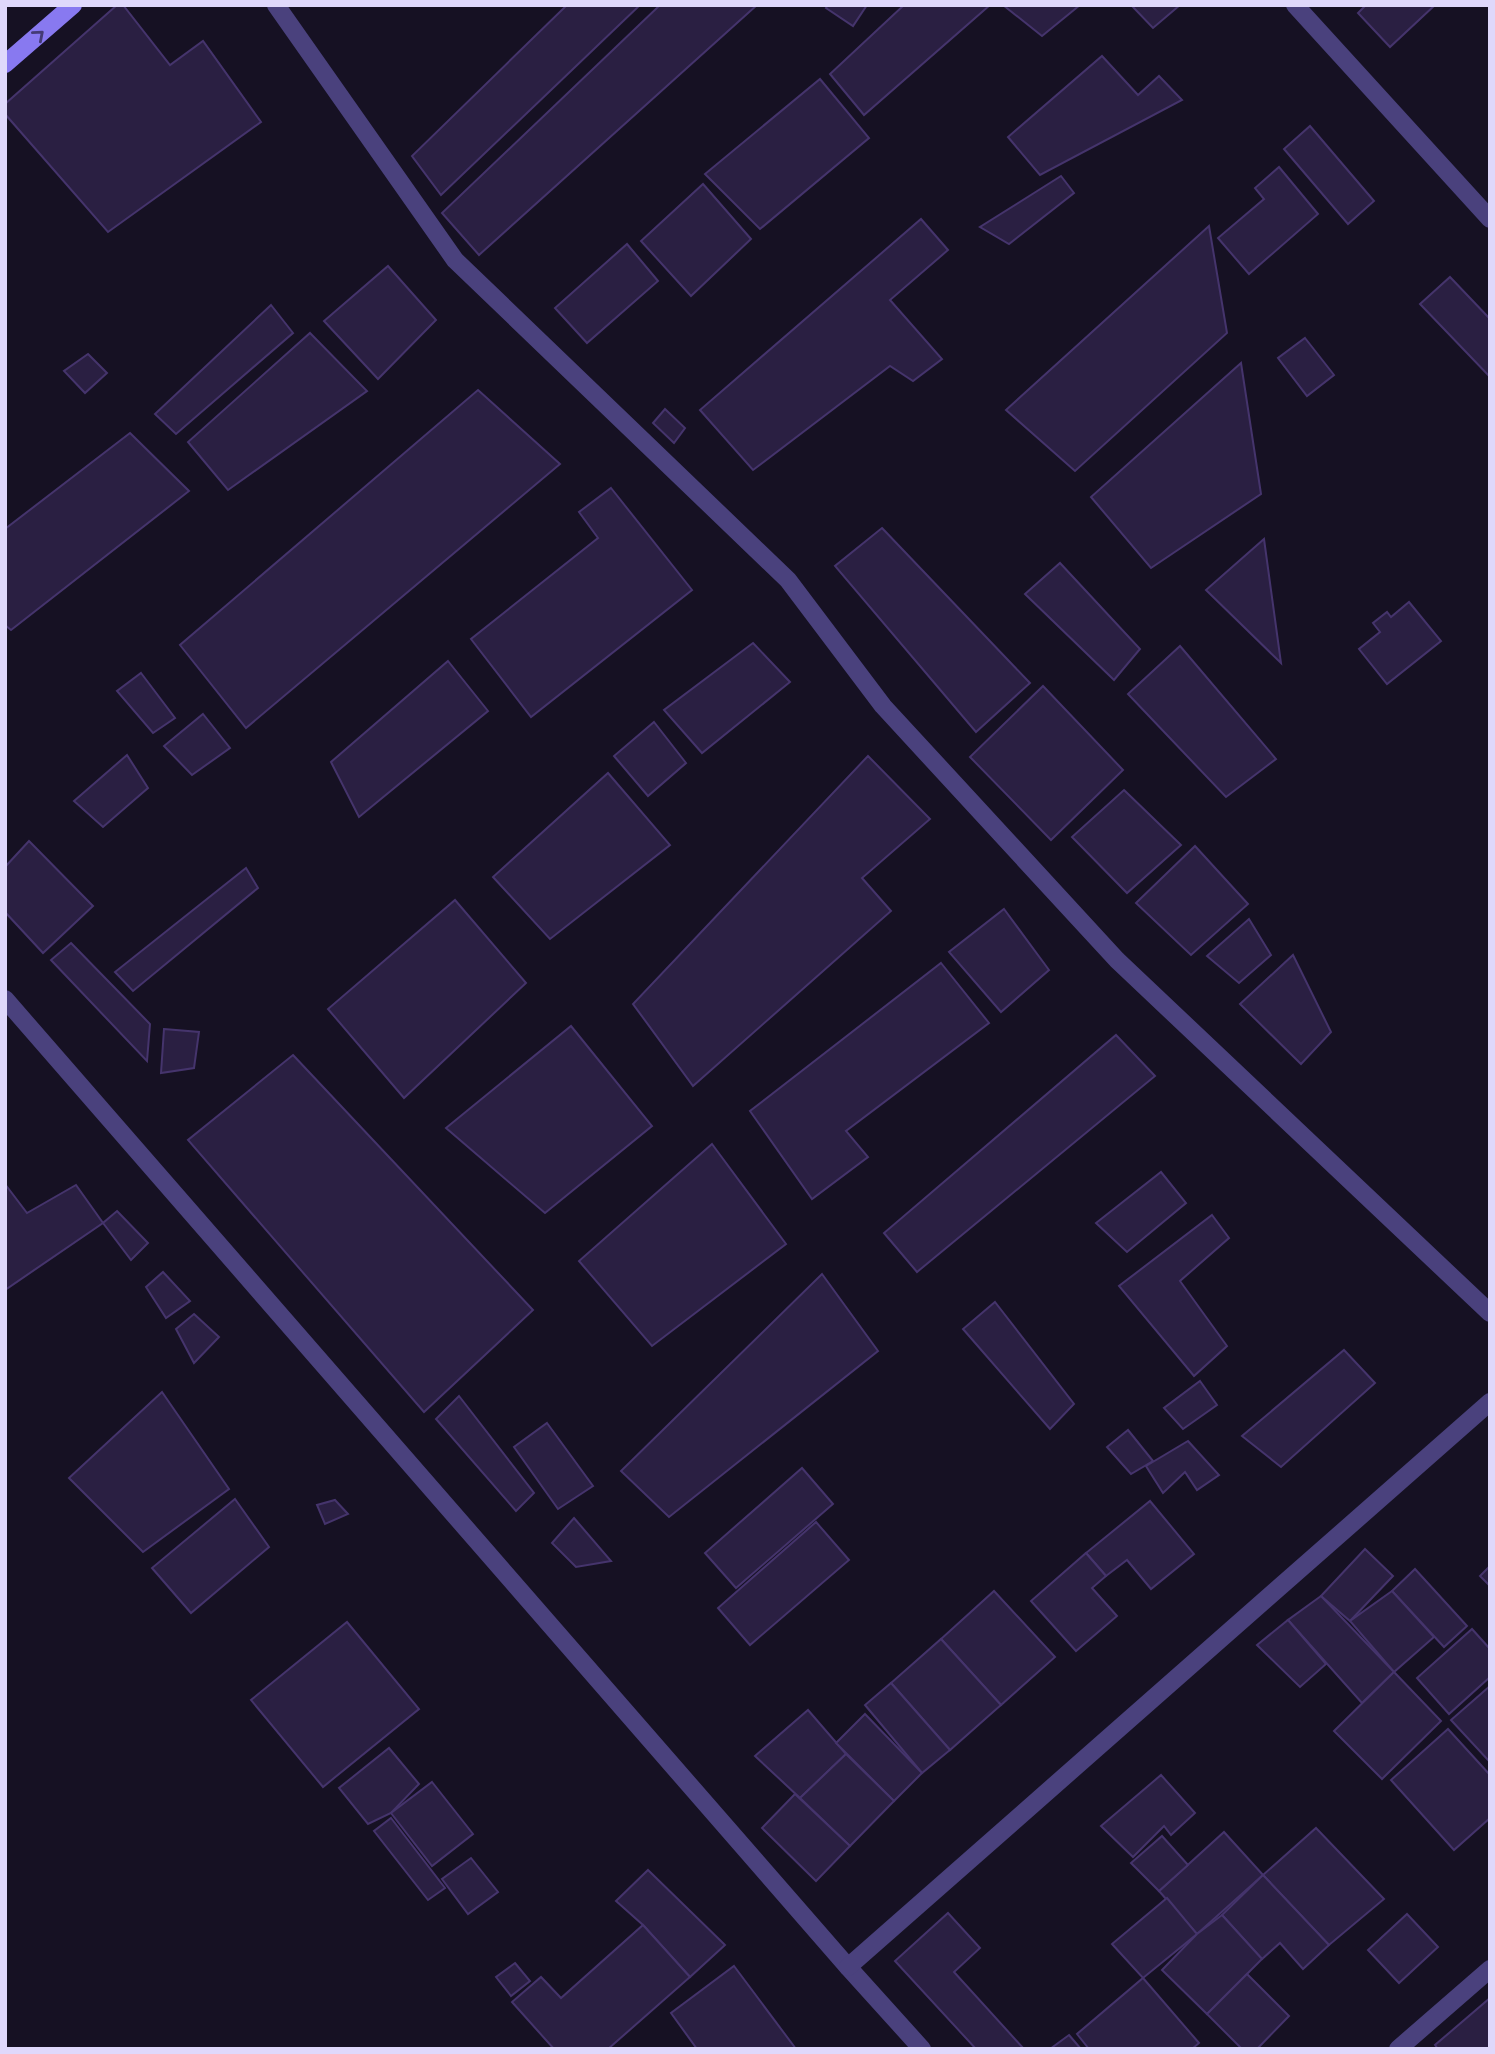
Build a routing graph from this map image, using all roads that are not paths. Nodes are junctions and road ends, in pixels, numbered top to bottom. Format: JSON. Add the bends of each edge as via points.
{"nodes":[{"id":1,"x":73,"y":5,"type":"edge"},
{"id":2,"x":276,"y":5,"type":"edge"},
{"id":3,"x":1295,"y":5,"type":"edge"},
{"id":4,"x":5,"y":64,"type":"edge"},
{"id":5,"x":1490,"y":219,"type":"edge"},
{"id":6,"x":5,"y":999,"type":"edge"},
{"id":7,"x":1490,"y":1313,"type":"edge"},
{"id":8,"x":1490,"y":1402,"type":"edge"},
{"id":9,"x":848,"y":1967,"type":"junction"},
{"id":10,"x":1490,"y":1969,"type":"edge"},
{"id":11,"x":922,"y":2049,"type":"edge"},
{"id":12,"x":1398,"y":2049,"type":"edge"}],
"edges":[{"from":4,"to":1,"type":"main road","one_way":true},
{"from":2,"to":7,"type":"street","via":[[456,260],[789,580],[883,706],[1117,960]]},
{"from":3,"to":5,"type":"street"},
{"from":6,"to":9,"type":"street"},
{"from":8,"to":9,"type":"street"},
{"from":9,"to":11,"type":"street"},
{"from":10,"to":12,"type":"street"}]}
